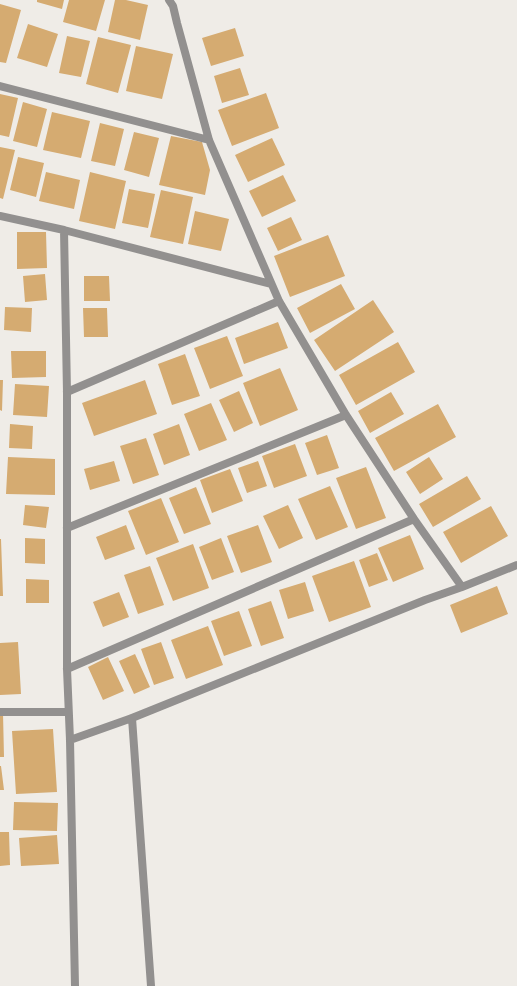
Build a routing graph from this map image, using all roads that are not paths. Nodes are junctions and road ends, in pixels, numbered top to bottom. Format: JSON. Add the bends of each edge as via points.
{"nodes":[{"id":1,"x":169,"y":0,"type":"edge"},
{"id":2,"x":0,"y":86,"type":"edge"},
{"id":3,"x":209,"y":140,"type":"junction"},
{"id":4,"x":0,"y":216,"type":"edge"},
{"id":5,"x":64,"y":230,"type":"junction"},
{"id":6,"x":271,"y":284,"type":"junction"},
{"id":7,"x":279,"y":302,"type":"junction"},
{"id":8,"x":67,"y":392,"type":"junction"},
{"id":9,"x":346,"y":415,"type":"junction"},
{"id":10,"x":414,"y":519,"type":"junction"},
{"id":11,"x":67,"y":528,"type":"junction"},
{"id":12,"x":517,"y":565,"type":"edge"},
{"id":13,"x":462,"y":587,"type":"junction"},
{"id":14,"x":66,"y":669,"type":"junction"},
{"id":15,"x":0,"y":712,"type":"edge"},
{"id":16,"x":68,"y":712,"type":"junction"},
{"id":17,"x":132,"y":718,"type":"junction"},
{"id":18,"x":70,"y":740,"type":"junction"},
{"id":19,"x":76,"y":986,"type":"edge"},
{"id":20,"x":151,"y":986,"type":"edge"}],
"edges":[{"from":1,"to":3,"type":"street"},
{"from":2,"to":3,"type":"street"},
{"from":3,"to":6,"type":"street"},
{"from":4,"to":5,"type":"street"},
{"from":5,"to":6,"type":"street"},
{"from":5,"to":8,"type":"street"},
{"from":6,"to":7,"type":"street"},
{"from":7,"to":8,"type":"street"},
{"from":7,"to":9,"type":"street"},
{"from":8,"to":11,"type":"street"},
{"from":9,"to":10,"type":"street"},
{"from":9,"to":11,"type":"street"},
{"from":10,"to":13,"type":"street"},
{"from":10,"to":14,"type":"street"},
{"from":11,"to":14,"type":"street"},
{"from":12,"to":13,"type":"street"},
{"from":13,"to":17,"type":"street"},
{"from":14,"to":16,"type":"street"},
{"from":15,"to":16,"type":"street"},
{"from":16,"to":18,"type":"street"},
{"from":17,"to":18,"type":"street"},
{"from":17,"to":20,"type":"street"},
{"from":18,"to":19,"type":"street"}]}
